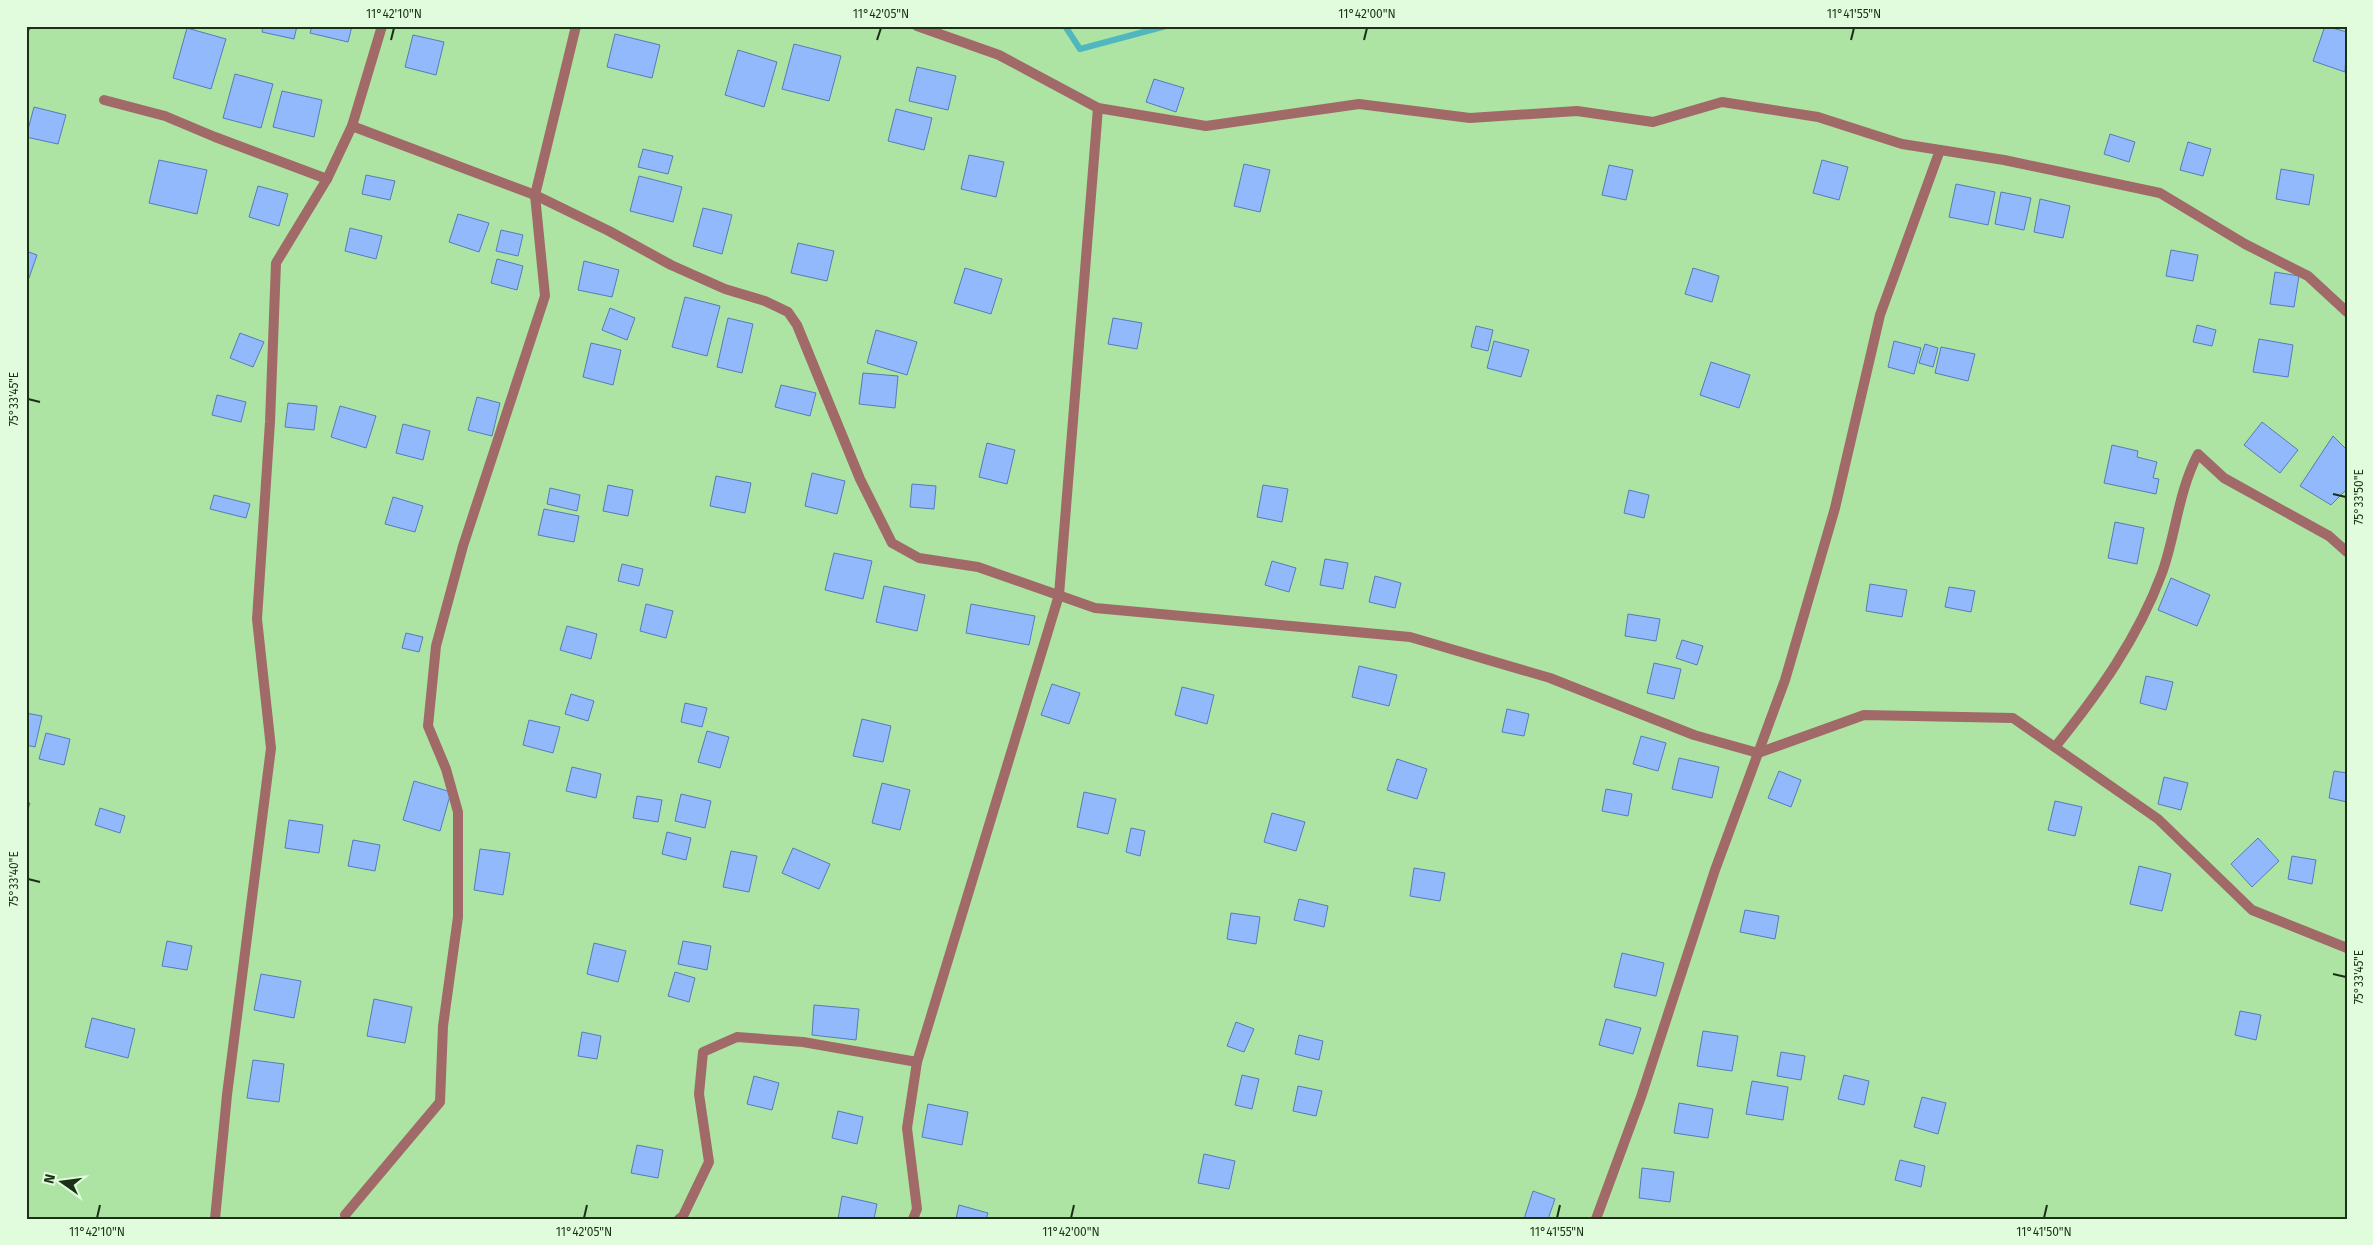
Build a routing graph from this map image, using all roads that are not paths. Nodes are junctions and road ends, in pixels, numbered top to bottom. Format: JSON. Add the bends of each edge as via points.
{"nodes":[{"id":1,"x":382,"y":26,"type":"edge"},
{"id":2,"x":576,"y":26,"type":"edge"},
{"id":3,"x":916,"y":26,"type":"edge"},
{"id":4,"x":104,"y":100,"type":"dead end"},
{"id":5,"x":1098,"y":108,"type":"junction"},
{"id":6,"x":352,"y":126,"type":"junction"},
{"id":7,"x":1940,"y":150,"type":"junction"},
{"id":8,"x":327,"y":179,"type":"junction"},
{"id":9,"x":536,"y":195,"type":"junction"},
{"id":10,"x":2347,"y":312,"type":"edge"},
{"id":11,"x":2347,"y":552,"type":"edge"},
{"id":12,"x":1059,"y":595,"type":"junction"},
{"id":13,"x":2055,"y":747,"type":"junction"},
{"id":14,"x":1758,"y":753,"type":"junction"},
{"id":15,"x":2347,"y":948,"type":"edge"},
{"id":16,"x":917,"y":1062,"type":"junction"},
{"id":17,"x":215,"y":1219,"type":"edge"},
{"id":18,"x":346,"y":1219,"type":"edge"},
{"id":19,"x":679,"y":1219,"type":"edge"},
{"id":20,"x":913,"y":1219,"type":"edge"},
{"id":21,"x":1596,"y":1219,"type":"edge"}],
"edges":[{"from":1,"to":6,"type":"street"},
{"from":2,"to":9,"type":"street"},
{"from":3,"to":5,"type":"street","via":[[999,56]]},
{"from":4,"to":8,"type":"street","via":[[165,116]]},
{"from":5,"to":7,"type":"street","via":[[1206,126],[1359,104],[1470,118],[1576,111],[1653,122],[1722,102],[1818,117],[1902,144]]},
{"from":5,"to":12,"type":"street"},
{"from":6,"to":8,"type":"street"},
{"from":6,"to":9,"type":"street"},
{"from":7,"to":10,"type":"street","via":[[2160,193],[2245,244],[2308,276]]},
{"from":7,"to":14,"type":"street","via":[[1880,315],[1835,508],[1785,680]]},
{"from":8,"to":17,"type":"street","via":[[276,263],[257,619],[271,748],[227,1095]]},
{"from":9,"to":12,"type":"street","via":[[671,265],[788,312],[797,324],[860,479],[892,543],[919,558],[978,567]]},
{"from":9,"to":18,"type":"street","via":[[545,296],[464,546],[436,646],[428,726],[446,769],[458,812],[458,917],[443,1026],[440,1102],[345,1215]]},
{"from":11,"to":13,"type":"street","via":[[2329,536],[2224,478],[2198,454],[2181,496],[2162,573],[2148,607],[2093,701]]},
{"from":12,"to":14,"type":"street","via":[[1095,608],[1410,637],[1550,678],[1694,735]]},
{"from":12,"to":16,"type":"street"},
{"from":13,"to":14,"type":"street","via":[[2013,718],[1864,715]]},
{"from":13,"to":15,"type":"street","via":[[2158,819],[2252,910]]},
{"from":14,"to":21,"type":"street","via":[[1715,870],[1642,1097]]},
{"from":16,"to":19,"type":"street","via":[[803,1042],[737,1037],[704,1052],[699,1094],[709,1162]]},
{"from":16,"to":20,"type":"street","via":[[907,1128],[916,1209]]}]}
